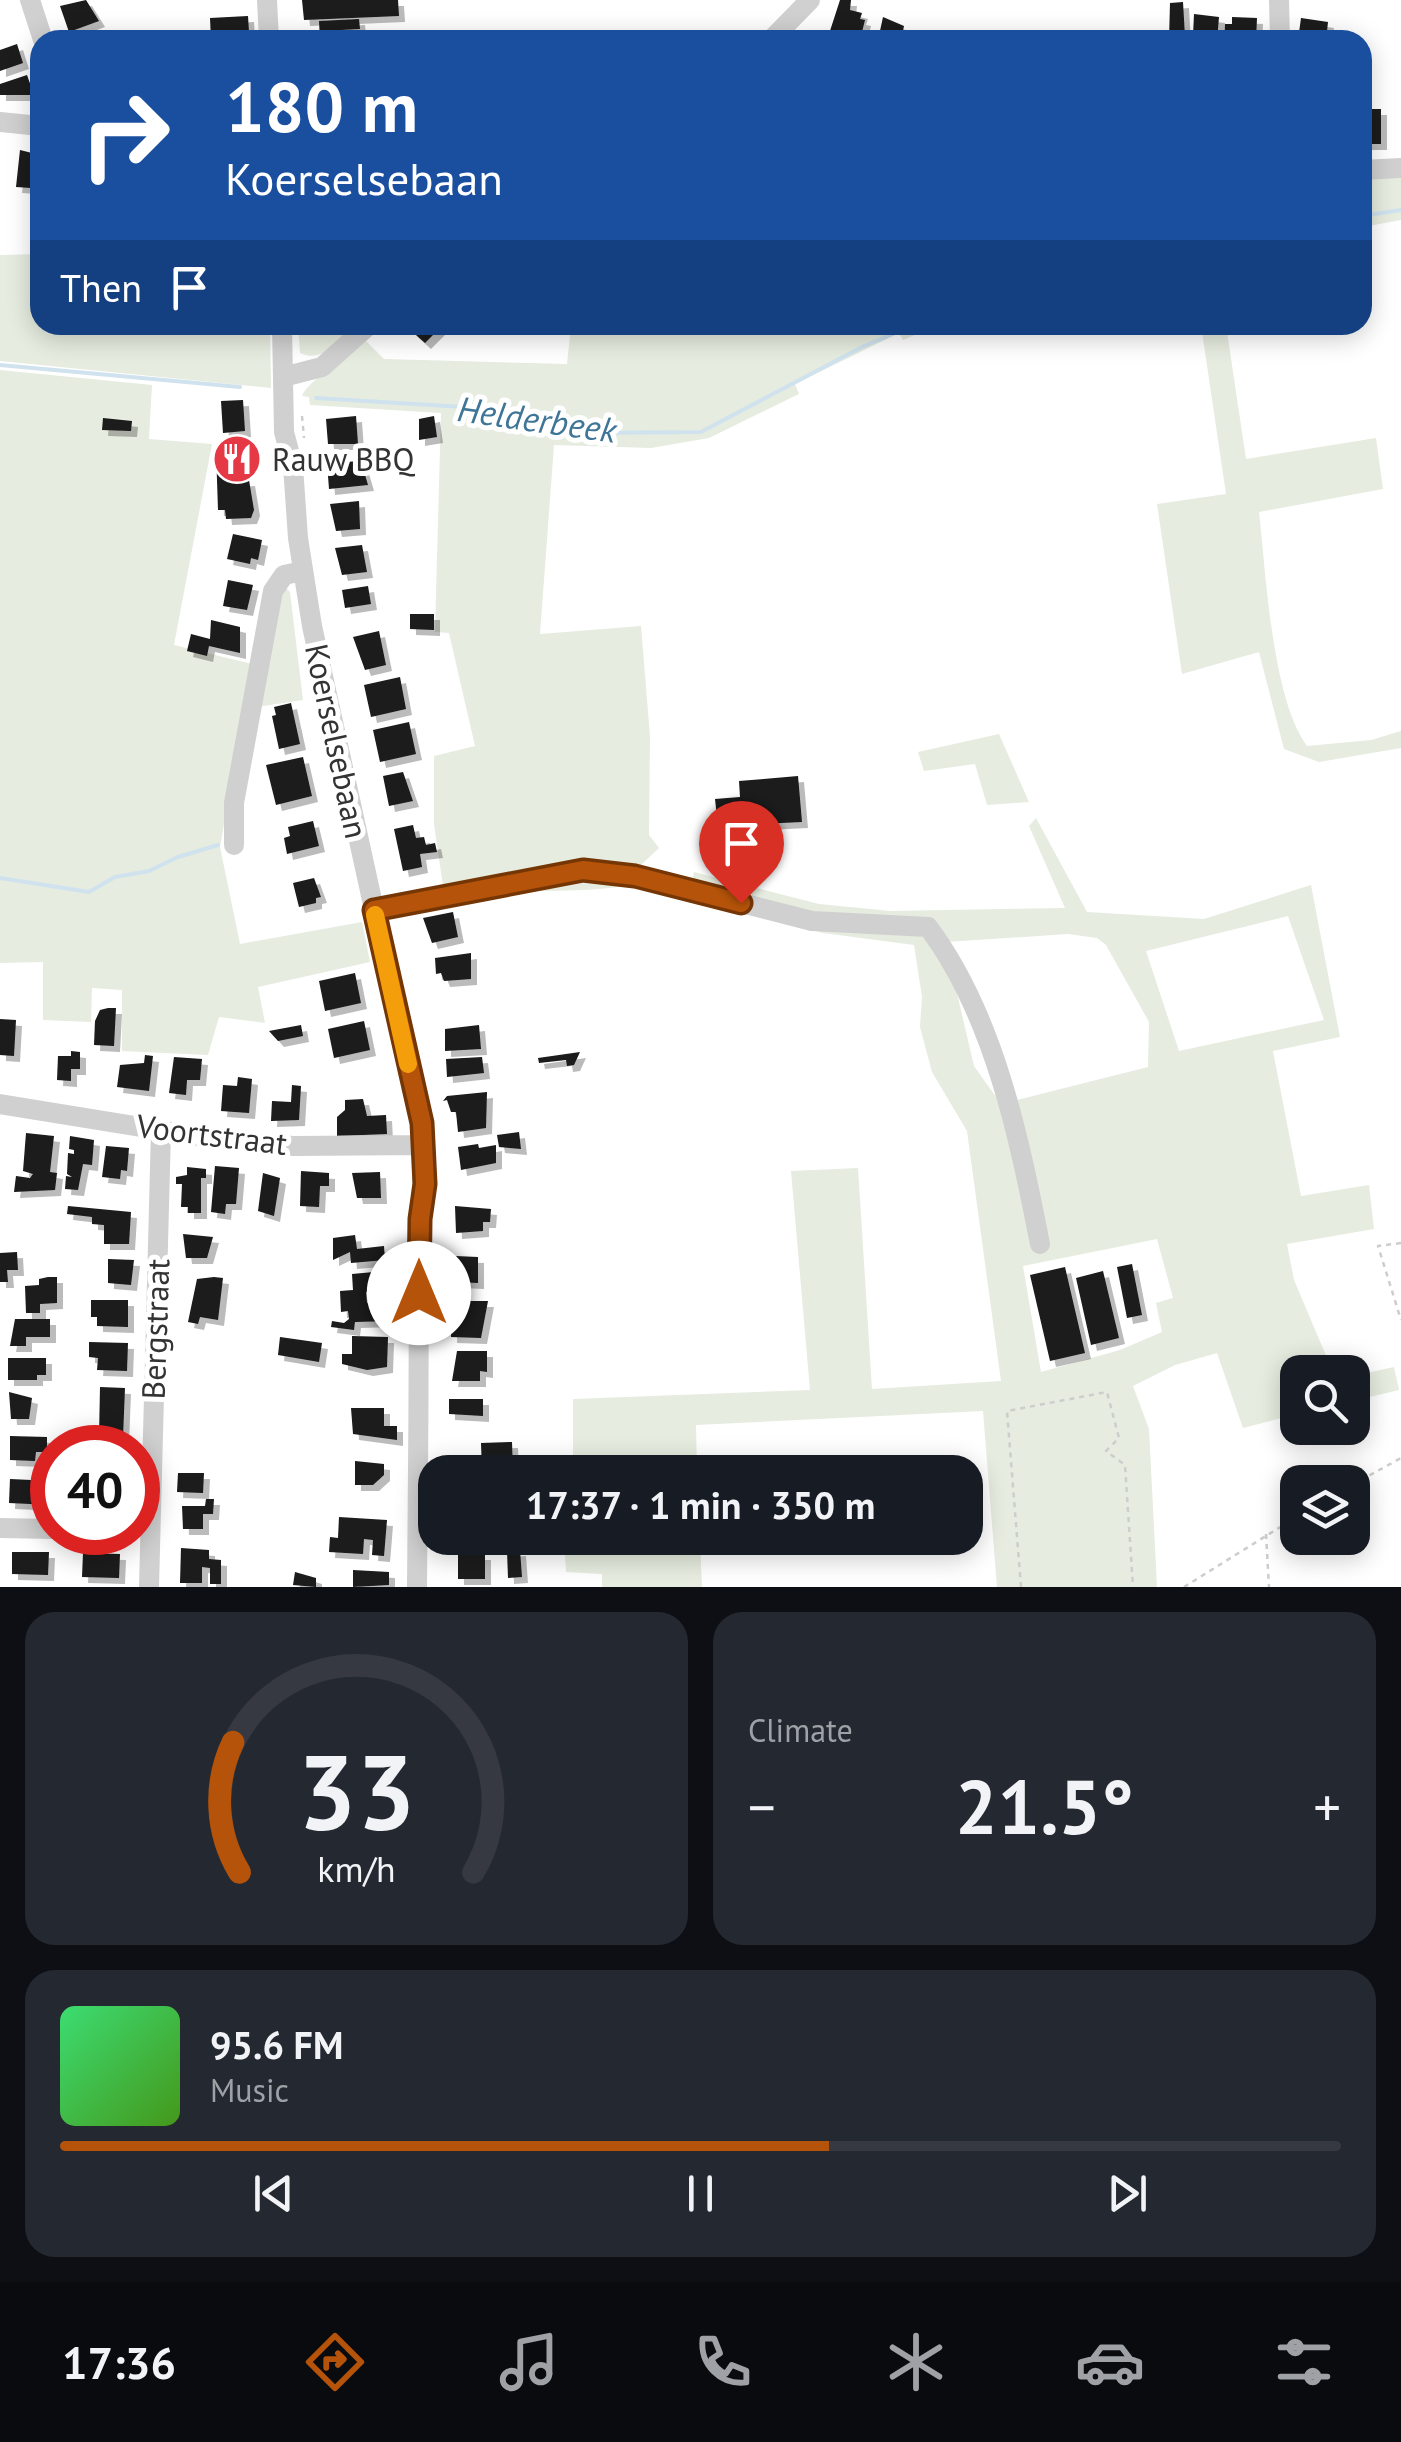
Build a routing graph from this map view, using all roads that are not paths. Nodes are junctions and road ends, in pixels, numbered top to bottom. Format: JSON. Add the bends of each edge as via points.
{"nodes":[{"id":1,"x":30,"y":0,"type":"edge"},
{"id":2,"x":267,"y":0,"type":"edge"},
{"id":3,"x":810,"y":0,"type":"edge"},
{"id":4,"x":1276,"y":1,"type":"edge"},
{"id":5,"x":40,"y":30,"type":"edge"},
{"id":6,"x":269,"y":30,"type":"edge"},
{"id":7,"x":782,"y":30,"type":"edge"},
{"id":8,"x":1279,"y":30,"type":"edge"},
{"id":9,"x":0,"y":122,"type":"edge"},
{"id":10,"x":30,"y":125,"type":"edge"},
{"id":11,"x":1401,"y":168,"type":"edge"},
{"id":12,"x":1372,"y":169,"type":"edge"},
{"id":13,"x":283,"y":335,"type":"edge"},
{"id":14,"x":290,"y":335,"type":"edge"},
{"id":15,"x":358,"y":335,"type":"edge"},
{"id":16,"x":288,"y":377,"type":"junction"},
{"id":17,"x":303,"y":571,"type":"junction"},
{"id":18,"x":234,"y":845,"type":"dead end"},
{"id":19,"x":374,"y":910,"type":"junction"},
{"id":20,"x":0,"y":1104,"type":"edge"},
{"id":21,"x":161,"y":1130,"type":"junction"},
{"id":22,"x":418,"y":1145,"type":"junction"},
{"id":23,"x":1040,"y":1244,"type":"dead end"},
{"id":24,"x":148,"y":1425,"type":"edge"},
{"id":25,"x":0,"y":1528,"type":"edge"},
{"id":26,"x":30,"y":1529,"type":"edge"},
{"id":27,"x":146,"y":1555,"type":"edge"},
{"id":28,"x":149,"y":1587,"type":"edge"},
{"id":29,"x":417,"y":1587,"type":"edge"}],
"edges":[{"from":1,"to":5,"type":"street"},
{"from":2,"to":6,"type":"street"},
{"from":3,"to":7,"type":"street"},
{"from":4,"to":8,"type":"street"},
{"from":9,"to":10,"type":"street"},
{"from":11,"to":12,"type":"street"},
{"from":13,"to":16,"type":"street"},
{"from":14,"to":16,"type":"street"},
{"from":15,"to":16,"type":"street","via":[[322,367]]},
{"from":16,"to":17,"type":"street","name":"Koerselsebaan"},
{"from":17,"to":18,"type":"street","name":"Koerselsebaan","via":[[284,575],[273,590],[234,803]]},
{"from":17,"to":19,"type":"street","name":"Koerselsebaan"},
{"from":19,"to":22,"type":"street","name":"Koerselsebaan","via":[[420,1101]]},
{"from":19,"to":23,"type":"street","via":[[583,870],[635,876],[812,921],[928,927],[952,959],[982,1030],[1023,1156]]},
{"from":20,"to":21,"type":"street","name":"Voortstraat"},
{"from":21,"to":22,"type":"street","name":"Voortstraat","via":[[293,1146]]},
{"from":21,"to":24,"type":"street","name":"Bergstraat"},
{"from":22,"to":29,"type":"street","name":"Koerselsebaan"},
{"from":25,"to":26,"type":"street"},
{"from":27,"to":28,"type":"street","name":"Bergstraat"}]}
